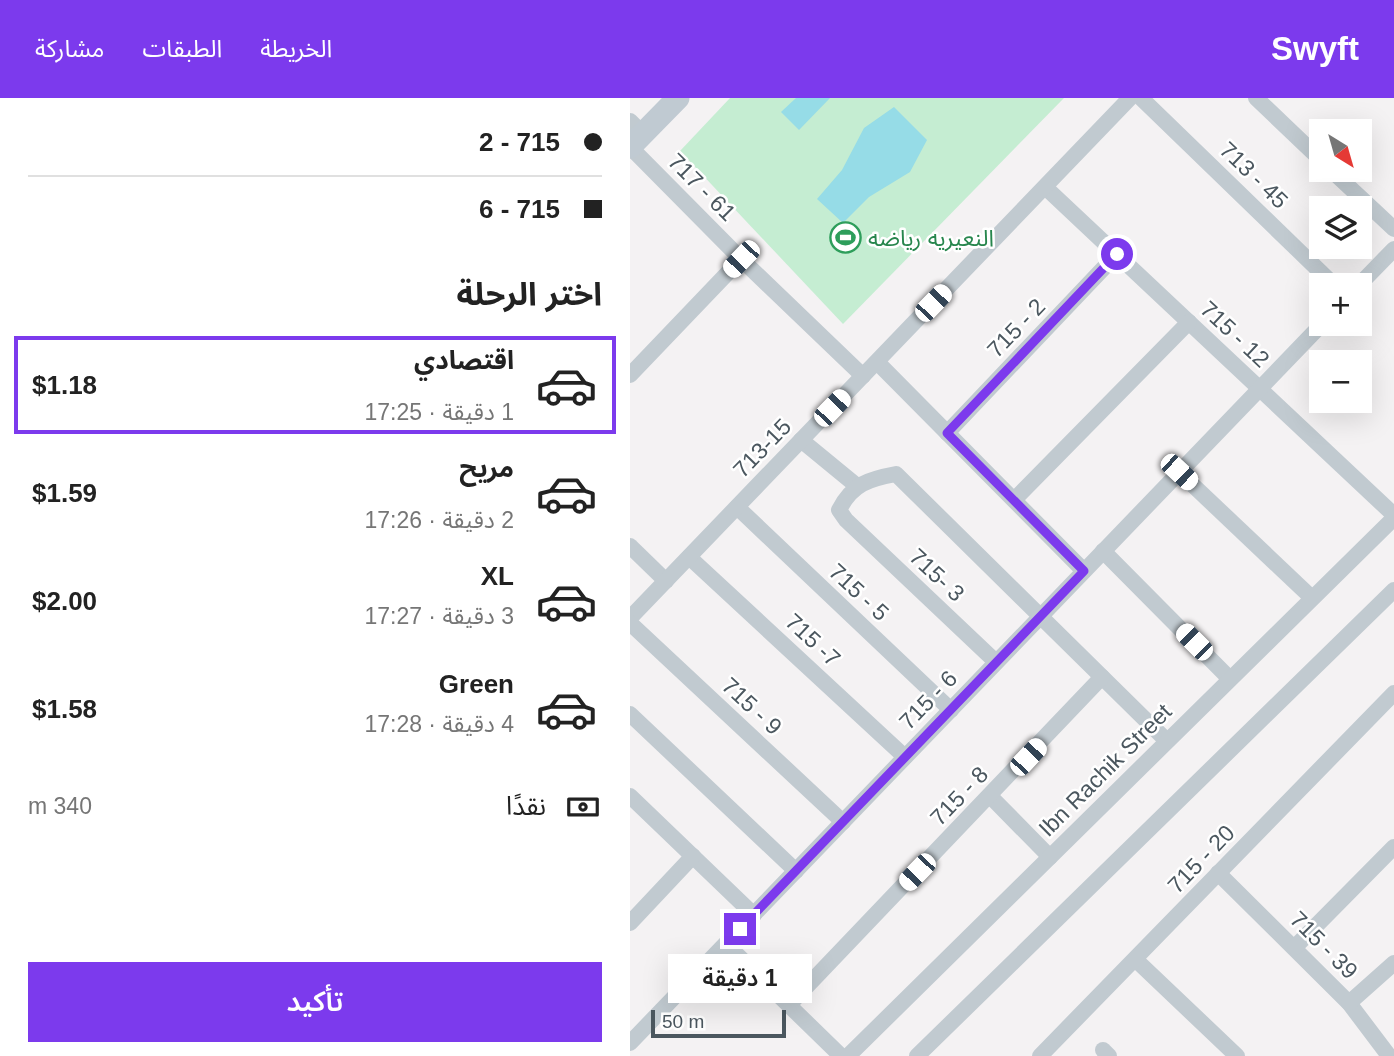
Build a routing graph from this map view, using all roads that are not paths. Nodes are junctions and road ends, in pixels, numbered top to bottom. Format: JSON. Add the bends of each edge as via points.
{"nodes":[{"id":1,"x":678,"y":98,"type":"edge"},
{"id":2,"x":1130,"y":98,"type":"edge"},
{"id":3,"x":1141,"y":98,"type":"edge"},
{"id":4,"x":1256,"y":98,"type":"edge"},
{"id":5,"x":633,"y":138,"type":"edge"},
{"id":6,"x":1309,"y":149,"type":"edge"},
{"id":7,"x":1344,"y":182,"type":"edge"},
{"id":8,"x":1045,"y":187,"type":"junction"},
{"id":9,"x":1394,"y":229,"type":"edge"},
{"id":10,"x":1394,"y":249,"type":"edge"},
{"id":11,"x":1117,"y":254,"type":"junction"},
{"id":12,"x":741,"y":259,"type":"junction"},
{"id":13,"x":1322,"y":273,"type":"edge"},
{"id":14,"x":1371,"y":273,"type":"edge"},
{"id":15,"x":1189,"y":322,"type":"junction"},
{"id":16,"x":1310,"y":336,"type":"edge"},
{"id":17,"x":877,"y":362,"type":"junction"},
{"id":18,"x":630,"y":375,"type":"edge"},
{"id":19,"x":863,"y":376,"type":"junction"},
{"id":20,"x":1259,"y":388,"type":"junction"},
{"id":21,"x":947,"y":433,"type":"junction"},
{"id":22,"x":801,"y":440,"type":"junction"},
{"id":23,"x":1179,"y":472,"type":"junction"},
{"id":24,"x":857,"y":486,"type":"junction"},
{"id":25,"x":1014,"y":500,"type":"junction"},
{"id":26,"x":737,"y":508,"type":"junction"},
{"id":27,"x":1394,"y":516,"type":"edge"},
{"id":28,"x":630,"y":546,"type":"edge"},
{"id":29,"x":1103,"y":551,"type":"junction"},
{"id":30,"x":689,"y":557,"type":"junction"},
{"id":31,"x":1084,"y":571,"type":"junction"},
{"id":32,"x":666,"y":581,"type":"junction"},
{"id":33,"x":1394,"y":590,"type":"edge"},
{"id":34,"x":1312,"y":598,"type":"junction"},
{"id":35,"x":1041,"y":616,"type":"junction"},
{"id":36,"x":630,"y":621,"type":"edge"},
{"id":37,"x":996,"y":662,"type":"junction"},
{"id":38,"x":1102,"y":677,"type":"junction"},
{"id":39,"x":1230,"y":679,"type":"junction"},
{"id":40,"x":1394,"y":693,"type":"edge"},
{"id":41,"x":951,"y":710,"type":"junction"},
{"id":42,"x":630,"y":713,"type":"edge"},
{"id":43,"x":1167,"y":741,"type":"junction"},
{"id":44,"x":905,"y":757,"type":"junction"},
{"id":45,"x":630,"y":796,"type":"edge"},
{"id":46,"x":990,"y":796,"type":"junction"},
{"id":47,"x":843,"y":822,"type":"junction"},
{"id":48,"x":1394,"y":847,"type":"edge"},
{"id":49,"x":693,"y":856,"type":"junction"},
{"id":50,"x":1049,"y":857,"type":"junction"},
{"id":51,"x":796,"y":871,"type":"junction"},
{"id":52,"x":1218,"y":873,"type":"junction"},
{"id":53,"x":754,"y":915,"type":"junction"},
{"id":54,"x":630,"y":923,"type":"edge"},
{"id":55,"x":726,"y":944,"type":"junction"},
{"id":56,"x":1295,"y":947,"type":"junction"},
{"id":57,"x":1136,"y":960,"type":"junction"},
{"id":58,"x":1394,"y":963,"type":"edge"},
{"id":59,"x":1349,"y":1003,"type":"junction"},
{"id":60,"x":789,"y":1005,"type":"junction"},
{"id":61,"x":630,"y":1043,"type":"edge"},
{"id":62,"x":841,"y":1056,"type":"edge"},
{"id":63,"x":848,"y":1056,"type":"edge"},
{"id":64,"x":918,"y":1056,"type":"edge"},
{"id":65,"x":1040,"y":1056,"type":"edge"},
{"id":66,"x":1237,"y":1056,"type":"edge"},
{"id":67,"x":1389,"y":1056,"type":"edge"}],
"edges":[{"from":1,"to":5,"type":"street"},
{"from":2,"to":8,"type":"street","name":"713-15"},
{"from":3,"to":13,"type":"street","name":"713 - 45"},
{"from":4,"to":6,"type":"street"},
{"from":5,"to":12,"type":"street","name":"717 - 61"},
{"from":7,"to":9,"type":"street"},
{"from":8,"to":11,"type":"street","name":"715 - 12"},
{"from":8,"to":17,"type":"street","name":"713-15"},
{"from":10,"to":14,"type":"street"},
{"from":11,"to":15,"type":"street","name":"715 - 12"},
{"from":11,"to":21,"type":"street","name":"715 - 2"},
{"from":12,"to":18,"type":"street"},
{"from":12,"to":19,"type":"street","name":"717 - 61"},
{"from":15,"to":20,"type":"street","name":"715 - 12"},
{"from":15,"to":25,"type":"street"},
{"from":16,"to":20,"type":"street","name":"715 - 6"},
{"from":17,"to":19,"type":"street","name":"713-15"},
{"from":17,"to":21,"type":"street"},
{"from":19,"to":22,"type":"street","name":"713-15"},
{"from":20,"to":23,"type":"street","name":"715 - 6"},
{"from":20,"to":27,"type":"street","name":"715 - 12"},
{"from":21,"to":25,"type":"street"},
{"from":22,"to":24,"type":"street"},
{"from":22,"to":26,"type":"street","name":"713-15"},
{"from":23,"to":29,"type":"street","name":"715 - 6"},
{"from":23,"to":34,"type":"street"},
{"from":24,"to":35,"type":"street","via":[[896,474]]},
{"from":24,"to":37,"type":"street","name":"715- 3","via":[[839,510],[846,520]]},
{"from":25,"to":31,"type":"street"},
{"from":26,"to":30,"type":"street","name":"713-15"},
{"from":26,"to":41,"type":"street","name":"715 - 5"},
{"from":27,"to":34,"type":"street","name":"Ibn Rachik Street"},
{"from":28,"to":32,"type":"street"},
{"from":29,"to":31,"type":"street","name":"715 - 6"},
{"from":29,"to":39,"type":"street"},
{"from":30,"to":32,"type":"street","name":"713-15"},
{"from":30,"to":44,"type":"street","name":"715 -7"},
{"from":31,"to":35,"type":"street","name":"715 - 6"},
{"from":32,"to":36,"type":"street","name":"713-15"},
{"from":33,"to":64,"type":"street"},
{"from":34,"to":39,"type":"street","name":"Ibn Rachik Street"},
{"from":35,"to":37,"type":"street","name":"715 - 6"},
{"from":35,"to":38,"type":"street"},
{"from":36,"to":47,"type":"street","name":"715 - 9"},
{"from":37,"to":41,"type":"street","name":"715 - 6"},
{"from":38,"to":43,"type":"street"},
{"from":38,"to":46,"type":"street","name":"715 - 8"},
{"from":39,"to":43,"type":"street","name":"Ibn Rachik Street"},
{"from":40,"to":52,"type":"street","name":"715 - 20"},
{"from":41,"to":44,"type":"street","name":"715 - 6"},
{"from":42,"to":51,"type":"street"},
{"from":43,"to":50,"type":"street","name":"Ibn Rachik Street"},
{"from":44,"to":47,"type":"street","name":"715 - 6"},
{"from":45,"to":49,"type":"street"},
{"from":46,"to":50,"type":"street"},
{"from":46,"to":60,"type":"street","name":"715 - 8"},
{"from":47,"to":51,"type":"street","name":"715 - 6"},
{"from":48,"to":56,"type":"street"},
{"from":49,"to":53,"type":"street"},
{"from":49,"to":54,"type":"street"},
{"from":50,"to":63,"type":"street","name":"Ibn Rachik Street"},
{"from":51,"to":53,"type":"street","name":"715 - 6"},
{"from":52,"to":56,"type":"street","name":"715 - 39"},
{"from":52,"to":57,"type":"street","name":"715 - 20"},
{"from":53,"to":55,"type":"street","name":"715 - 6"},
{"from":55,"to":60,"type":"street"},
{"from":55,"to":61,"type":"street","name":"715 - 6"},
{"from":56,"to":59,"type":"street","name":"715 - 39"},
{"from":57,"to":65,"type":"street","name":"715 - 20"},
{"from":57,"to":66,"type":"street"},
{"from":58,"to":59,"type":"street"},
{"from":59,"to":67,"type":"street","name":"715 - 39"},
{"from":60,"to":62,"type":"street"}]}
